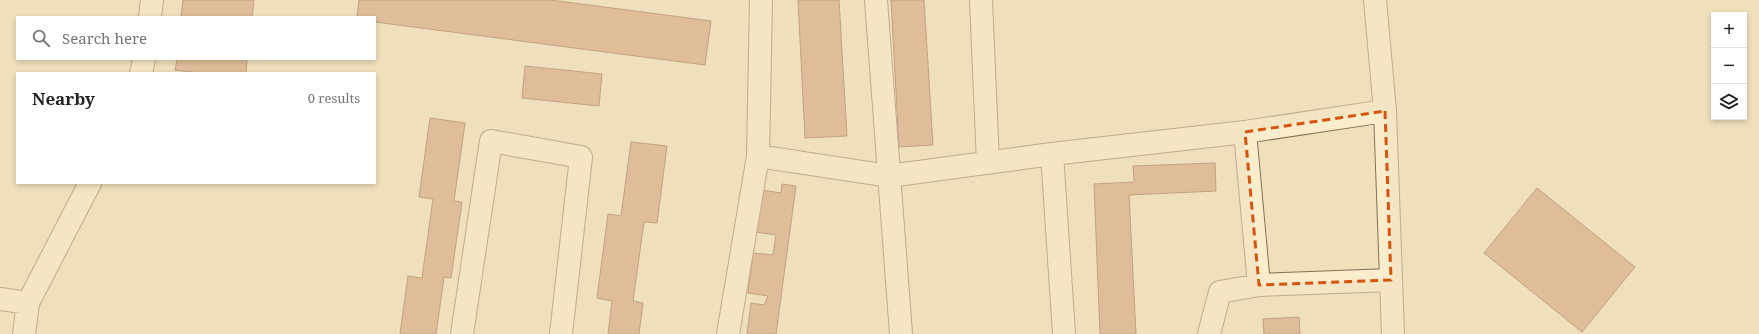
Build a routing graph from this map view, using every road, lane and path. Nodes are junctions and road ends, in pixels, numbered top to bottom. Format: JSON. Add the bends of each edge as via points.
{"nodes":[{"id":1,"x":152,"y":0,"type":"edge"},
{"id":2,"x":761,"y":0,"type":"edge"},
{"id":3,"x":876,"y":0,"type":"edge"},
{"id":4,"x":981,"y":0,"type":"edge"},
{"id":5,"x":1375,"y":0,"type":"edge"},
{"id":6,"x":150,"y":16,"type":"edge"},
{"id":7,"x":144,"y":60,"type":"edge"},
{"id":8,"x":141,"y":72,"type":"edge"},
{"id":9,"x":1385,"y":111,"type":"junction"},
{"id":10,"x":1244,"y":132,"type":"junction"},
{"id":11,"x":1052,"y":154,"type":"junction"},
{"id":12,"x":758,"y":156,"type":"junction"},
{"id":13,"x":988,"y":163,"type":"junction"},
{"id":14,"x":889,"y":176,"type":"junction"},
{"id":15,"x":89,"y":184,"type":"edge"},
{"id":16,"x":1391,"y":280,"type":"junction"},
{"id":17,"x":1259,"y":284,"type":"junction"},
{"id":18,"x":0,"y":299,"type":"edge"},
{"id":19,"x":28,"y":303,"type":"junction"},
{"id":20,"x":24,"y":334,"type":"edge"},
{"id":21,"x":462,"y":334,"type":"edge"},
{"id":22,"x":561,"y":334,"type":"edge"},
{"id":23,"x":728,"y":334,"type":"edge"},
{"id":24,"x":901,"y":334,"type":"edge"},
{"id":25,"x":1064,"y":334,"type":"edge"},
{"id":26,"x":1209,"y":334,"type":"edge"},
{"id":27,"x":1393,"y":334,"type":"edge"}],
"edges":[{"from":1,"to":6,"type":"street"},
{"from":2,"to":12,"type":"street"},
{"from":3,"to":14,"type":"street"},
{"from":4,"to":13,"type":"street"},
{"from":5,"to":9,"type":"street"},
{"from":7,"to":8,"type":"street"},
{"from":9,"to":10,"type":"street"},
{"from":9,"to":16,"type":"street"},
{"from":10,"to":11,"type":"street"},
{"from":10,"to":17,"type":"street"},
{"from":11,"to":13,"type":"street"},
{"from":11,"to":25,"type":"street"},
{"from":12,"to":14,"type":"street"},
{"from":12,"to":23,"type":"street"},
{"from":13,"to":14,"type":"street"},
{"from":14,"to":24,"type":"street"},
{"from":15,"to":19,"type":"street"},
{"from":16,"to":17,"type":"street"},
{"from":16,"to":27,"type":"street"},
{"from":17,"to":26,"type":"street","via":[[1220,292]]},
{"from":18,"to":19,"type":"street"},
{"from":19,"to":20,"type":"street"},
{"from":21,"to":22,"type":"street","via":[[491,141],[581,157]]}]}
